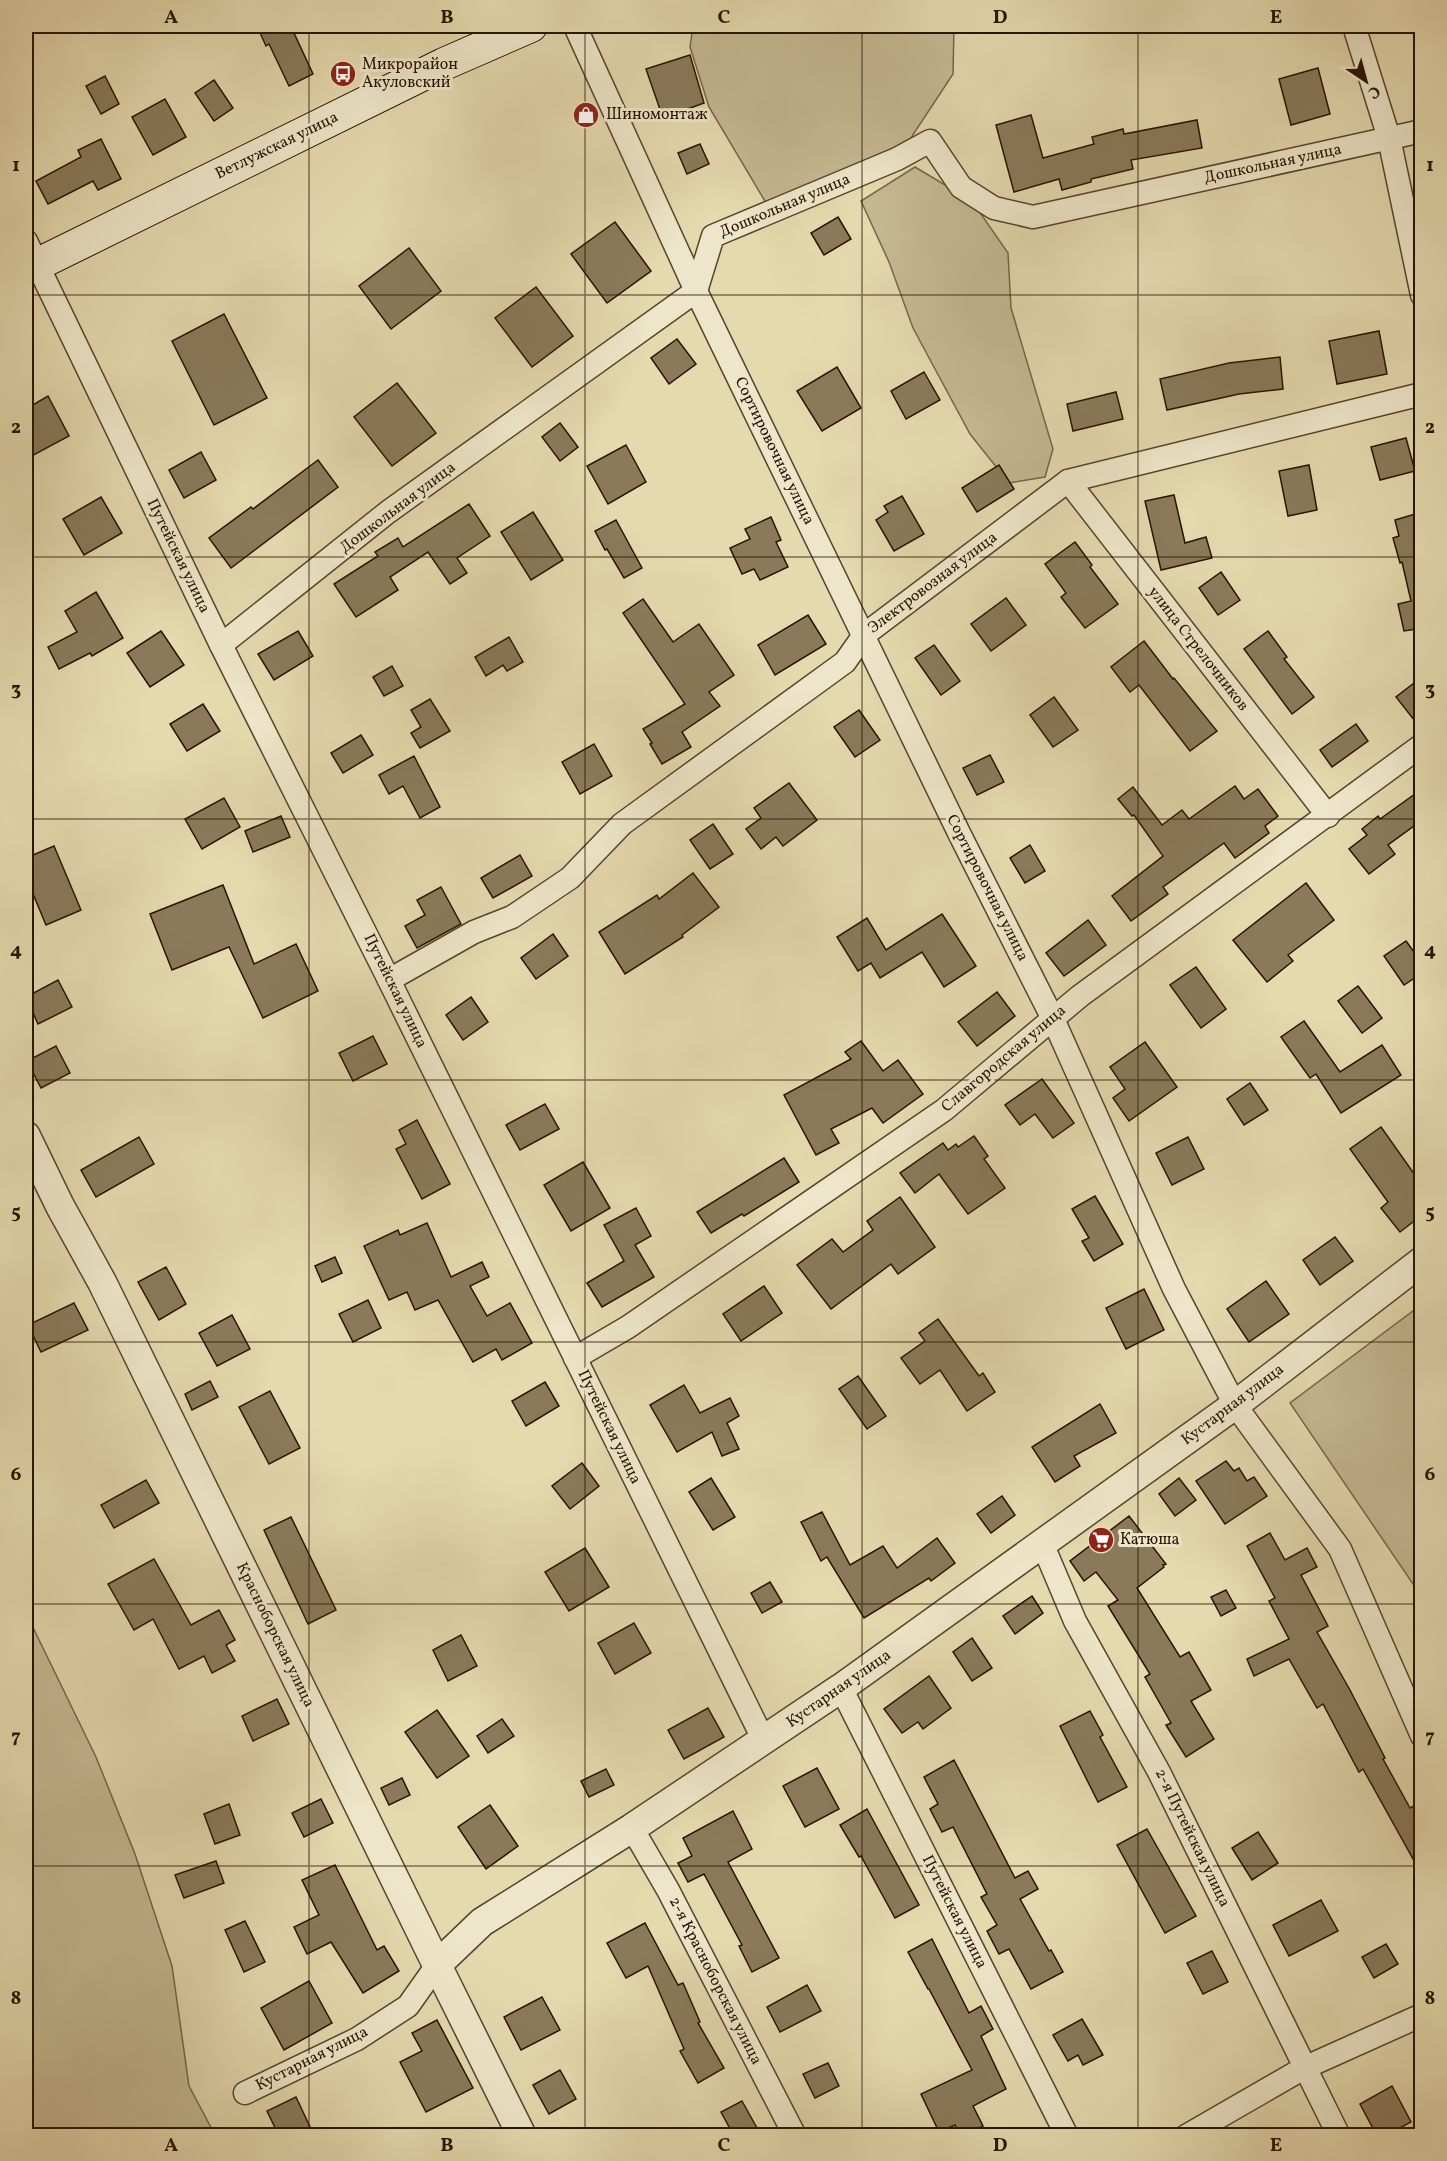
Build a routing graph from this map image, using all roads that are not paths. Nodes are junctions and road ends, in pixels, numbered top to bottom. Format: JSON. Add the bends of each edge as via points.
{"nodes":[{"id":1,"x":531,"y":26,"type":"edge"},
{"id":2,"x":575,"y":26,"type":"edge"},
{"id":3,"x":1354,"y":26,"type":"edge"},
{"id":4,"x":1422,"y":131,"type":"edge"},
{"id":5,"x":1389,"y":138,"type":"junction"},
{"id":6,"x":29,"y":259,"type":"edge"},
{"id":7,"x":696,"y":291,"type":"junction"},
{"id":8,"x":1422,"y":295,"type":"edge"},
{"id":9,"x":1422,"y":394,"type":"edge"},
{"id":10,"x":1068,"y":481,"type":"junction"},
{"id":11,"x":864,"y":635,"type":"junction"},
{"id":12,"x":221,"y":645,"type":"junction"},
{"id":13,"x":1422,"y":745,"type":"edge"},
{"id":14,"x":1328,"y":816,"type":"junction"},
{"id":15,"x":389,"y":980,"type":"junction"},
{"id":16,"x":1053,"y":1019,"type":"junction"},
{"id":17,"x":26,"y":1136,"type":"edge"},
{"id":18,"x":1422,"y":1262,"type":"edge"},
{"id":19,"x":575,"y":1358,"type":"junction"},
{"id":20,"x":1234,"y":1405,"type":"junction"},
{"id":21,"x":1042,"y":1543,"type":"junction"},
{"id":22,"x":841,"y":1688,"type":"junction"},
{"id":23,"x":1422,"y":1736,"type":"edge"},
{"id":24,"x":764,"y":1742,"type":"junction"},
{"id":25,"x":632,"y":1828,"type":"junction"},
{"id":26,"x":437,"y":1965,"type":"junction"},
{"id":27,"x":1422,"y":2015,"type":"edge"},
{"id":28,"x":1304,"y":2068,"type":"junction"},
{"id":29,"x":246,"y":2093,"type":"dead end"},
{"id":30,"x":522,"y":2136,"type":"edge"},
{"id":31,"x":795,"y":2136,"type":"edge"},
{"id":32,"x":1067,"y":2136,"type":"edge"},
{"id":33,"x":1186,"y":2136,"type":"edge"},
{"id":34,"x":1339,"y":2136,"type":"edge"}],
"edges":[{"from":1,"to":6,"type":"main road","name":"Ветлужская улица","via":[[444,63]]},
{"from":2,"to":7,"type":"street","name":"Сортировочная улица"},
{"from":3,"to":5,"type":"street"},
{"from":4,"to":5,"type":"street","name":"Дошкольная улица"},
{"from":5,"to":7,"type":"street","name":"Дошкольная улица","via":[[1033,217],[994,208],[962,187],[930,141],[897,159],[713,236]]},
{"from":5,"to":8,"type":"street"},
{"from":6,"to":12,"type":"street","name":"Путейская улица"},
{"from":7,"to":11,"type":"street","name":"Сортировочная улица"},
{"from":7,"to":12,"type":"street","name":"Дошкольная улица","via":[[388,512]]},
{"from":9,"to":10,"type":"street","name":"Электровозная улица"},
{"from":10,"to":11,"type":"street","name":"Электровозная улица"},
{"from":10,"to":14,"type":"street","name":"улица Стрелочников"},
{"from":11,"to":15,"type":"street","name":"Электровозная улица","via":[[845,662],[622,824],[570,878],[512,917],[474,932]]},
{"from":11,"to":16,"type":"street","name":"Сортировочная улица"},
{"from":12,"to":15,"type":"street","name":"Путейская улица"},
{"from":13,"to":14,"type":"street","name":"Славгородская улица"},
{"from":14,"to":16,"type":"street","name":"Славгородская улица"},
{"from":15,"to":19,"type":"street","name":"Путейская улица"},
{"from":16,"to":19,"type":"street","name":"Славгородская улица","via":[[944,1110],[628,1327]]},
{"from":16,"to":20,"type":"street","name":"Сортировочная улица","via":[[1174,1289]]},
{"from":17,"to":26,"type":"street","name":"Красноборская улица","via":[[107,1292]]},
{"from":18,"to":20,"type":"street","name":"Кустарная улица"},
{"from":19,"to":24,"type":"street","name":"Путейская улица"},
{"from":20,"to":21,"type":"street","name":"Кустарная улица"},
{"from":20,"to":23,"type":"street","name":"Сортировочная улица","via":[[1340,1549]]},
{"from":21,"to":22,"type":"street","name":"Кустарная улица"},
{"from":21,"to":28,"type":"street","name":"2-я Путейская улица","via":[[1075,1621],[1160,1772]]},
{"from":22,"to":24,"type":"street","name":"Кустарная улица"},
{"from":22,"to":32,"type":"street","name":"Путейская улица"},
{"from":24,"to":25,"type":"street","name":"Кустарная улица"},
{"from":25,"to":26,"type":"street","name":"Кустарная улица","via":[[482,1922]]},
{"from":25,"to":31,"type":"street","name":"2-я Красноборская улица"},
{"from":26,"to":29,"type":"street","name":"Кустарная улица","via":[[408,2006],[357,2039]]},
{"from":26,"to":30,"type":"street","name":"Красноборская улица"},
{"from":27,"to":28,"type":"street"},
{"from":28,"to":33,"type":"street"},
{"from":28,"to":34,"type":"street","name":"2-я Путейская улица"}]}
